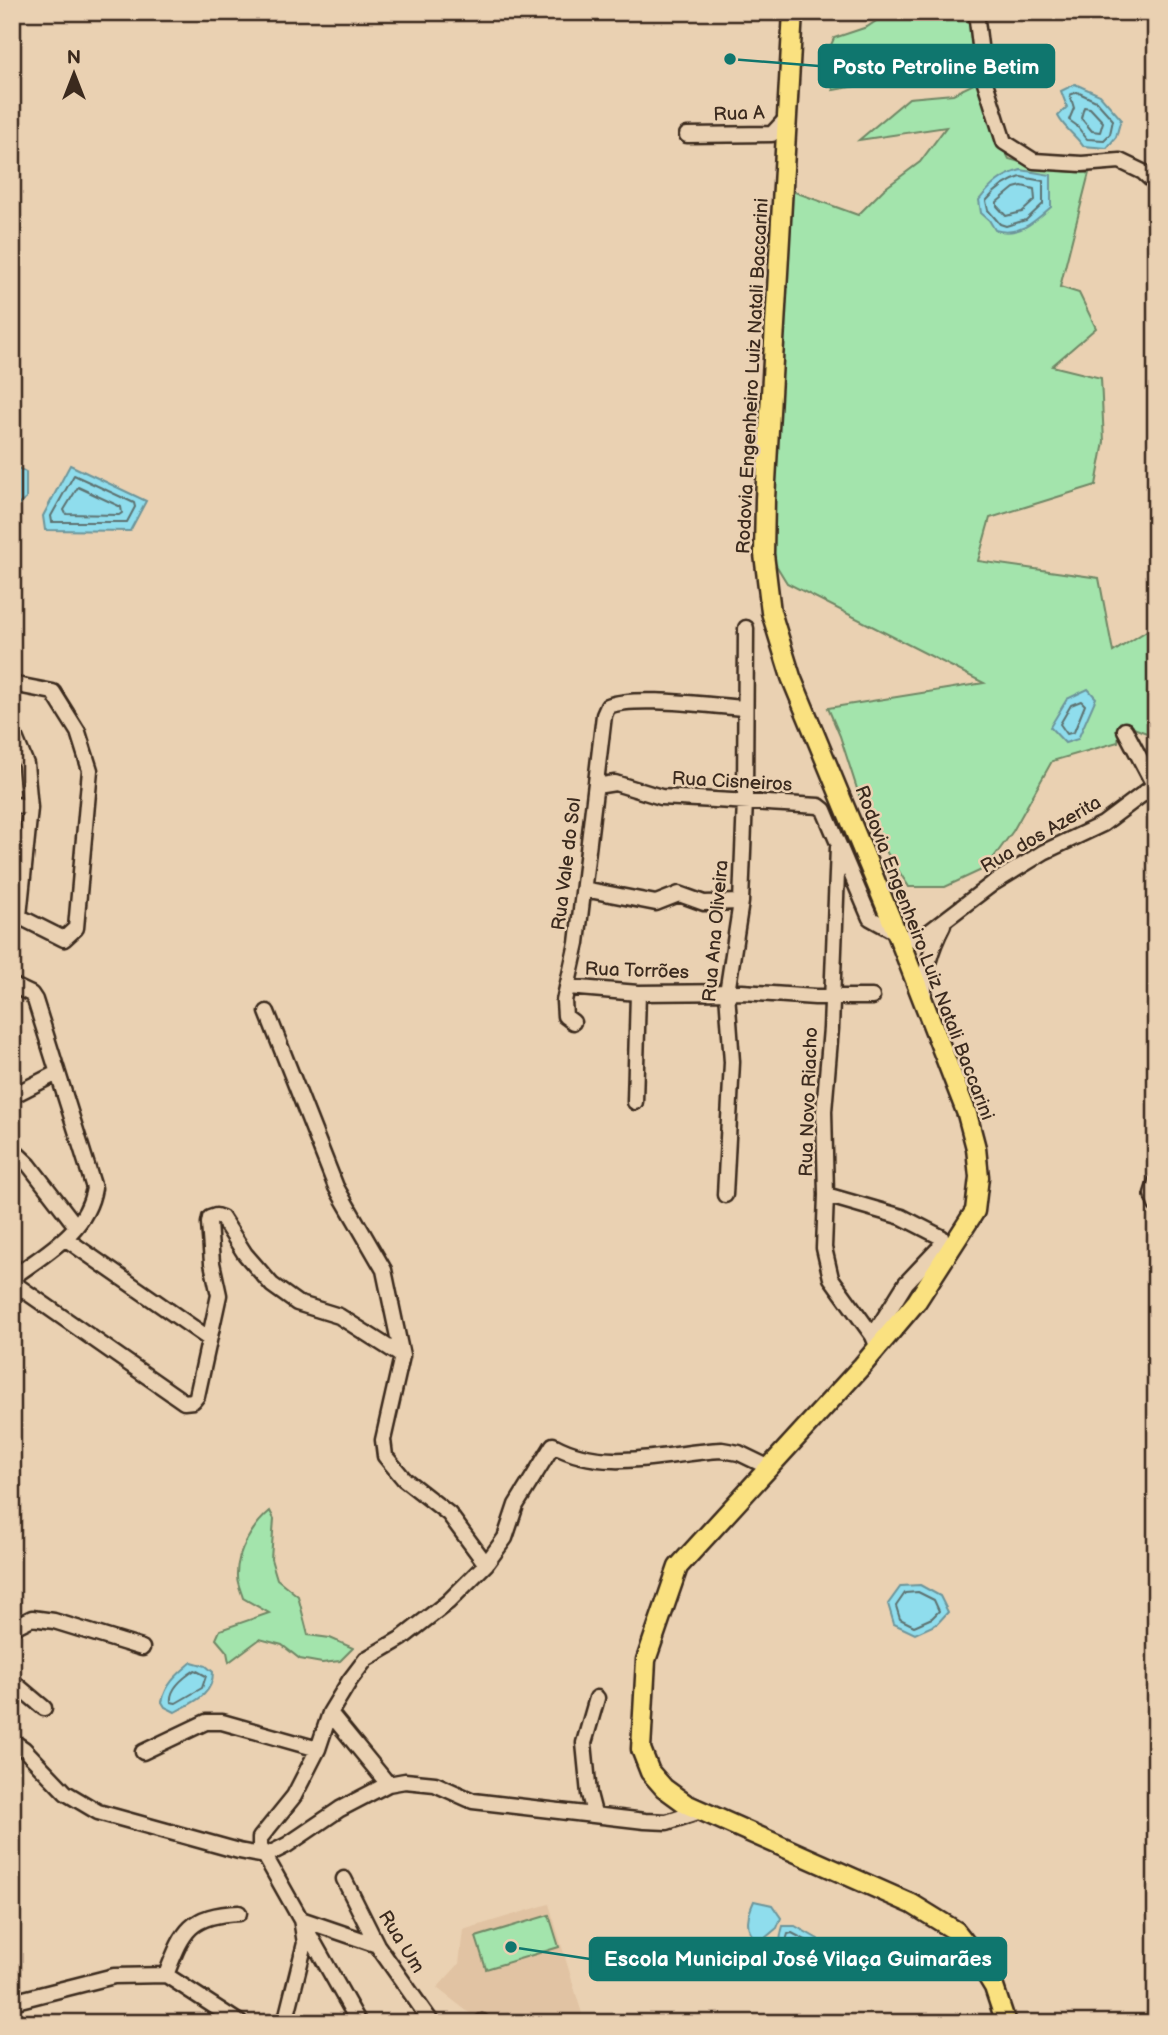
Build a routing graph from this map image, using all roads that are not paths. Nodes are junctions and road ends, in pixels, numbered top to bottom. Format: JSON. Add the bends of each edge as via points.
{"nodes":[{"id":1,"x":793,"y":12,"type":"edge"},
{"id":2,"x":976,"y":12,"type":"edge"},
{"id":3,"x":786,"y":119,"type":"junction"},
{"id":4,"x":687,"y":135,"type":"dead end"},
{"id":5,"x":1156,"y":184,"type":"edge"},
{"id":6,"x":746,"y":628,"type":"dead end"},
{"id":7,"x":12,"y":684,"type":"edge"},
{"id":8,"x":745,"y":708,"type":"junction"},
{"id":9,"x":1125,"y":730,"type":"dead end"},
{"id":10,"x":14,"y":736,"type":"edge"},
{"id":11,"x":1155,"y":785,"type":"edge"},
{"id":12,"x":596,"y":786,"type":"junction"},
{"id":13,"x":745,"y":800,"type":"junction"},
{"id":14,"x":12,"y":804,"type":"edge"},
{"id":15,"x":30,"y":808,"type":"junction"},
{"id":16,"x":838,"y":842,"type":"junction"},
{"id":17,"x":584,"y":889,"type":"junction"},
{"id":18,"x":741,"y":902,"type":"junction"},
{"id":19,"x":16,"y":915,"type":"edge"},
{"id":20,"x":945,"y":920,"type":"junction"},
{"id":21,"x":896,"y":931,"type":"junction"},
{"id":22,"x":12,"y":985,"type":"edge"},
{"id":23,"x":568,"y":987,"type":"junction"},
{"id":24,"x":638,"y":993,"type":"junction"},
{"id":25,"x":727,"y":993,"type":"junction"},
{"id":26,"x":832,"y":997,"type":"junction"},
{"id":27,"x":872,"y":997,"type":"dead end"},
{"id":28,"x":924,"y":1004,"type":"junction"},
{"id":29,"x":267,"y":1012,"type":"dead end"},
{"id":30,"x":573,"y":1023,"type":"dead end"},
{"id":31,"x":57,"y":1073,"type":"junction"},
{"id":32,"x":12,"y":1096,"type":"edge"},
{"id":33,"x":635,"y":1102,"type":"dead end"},
{"id":34,"x":12,"y":1149,"type":"edge"},
{"id":35,"x":1156,"y":1182,"type":"edge"},
{"id":36,"x":725,"y":1195,"type":"dead end"},
{"id":37,"x":826,"y":1195,"type":"junction"},
{"id":38,"x":1156,"y":1206,"type":"edge"},
{"id":39,"x":76,"y":1226,"type":"junction"},
{"id":40,"x":66,"y":1239,"type":"junction"},
{"id":41,"x":12,"y":1280,"type":"edge"},
{"id":42,"x":208,"y":1338,"type":"junction"},
{"id":43,"x":875,"y":1342,"type":"junction"},
{"id":44,"x":402,"y":1356,"type":"junction"},
{"id":45,"x":768,"y":1467,"type":"junction"},
{"id":46,"x":486,"y":1564,"type":"junction"},
{"id":47,"x":12,"y":1628,"type":"edge"},
{"id":48,"x":142,"y":1648,"type":"dead end"},
{"id":49,"x":12,"y":1681,"type":"edge"},
{"id":50,"x":597,"y":1698,"type":"dead end"},
{"id":51,"x":44,"y":1708,"type":"dead end"},
{"id":52,"x":330,"y":1713,"type":"junction"},
{"id":53,"x":12,"y":1741,"type":"edge"},
{"id":54,"x":318,"y":1749,"type":"junction"},
{"id":55,"x":143,"y":1752,"type":"dead end"},
{"id":56,"x":388,"y":1784,"type":"junction"},
{"id":57,"x":701,"y":1811,"type":"junction"},
{"id":58,"x":594,"y":1813,"type":"junction"},
{"id":59,"x":265,"y":1856,"type":"junction"},
{"id":60,"x":344,"y":1879,"type":"dead end"},
{"id":61,"x":239,"y":1913,"type":"dead end"},
{"id":62,"x":301,"y":1919,"type":"junction"},
{"id":63,"x":377,"y":1945,"type":"junction"},
{"id":64,"x":166,"y":1975,"type":"junction"},
{"id":65,"x":12,"y":2002,"type":"edge"},
{"id":66,"x":240,"y":2023,"type":"edge"},
{"id":67,"x":285,"y":2023,"type":"edge"},
{"id":68,"x":359,"y":2023,"type":"edge"},
{"id":69,"x":432,"y":2023,"type":"edge"},
{"id":70,"x":1006,"y":2023,"type":"edge"}],
"edges":[{"from":1,"to":3,"type":"main road","name":"Rodovia Engenheiro Luiz Natali Baccarini"},
{"from":2,"to":5,"type":"street","via":[[984,79],[1004,142],[1034,161],[1120,161]]},
{"from":3,"to":4,"type":"street","name":"Rua A","via":[[772,134]]},
{"from":3,"to":21,"type":"main road","name":"Rodovia Engenheiro Luiz Natali Baccarini","via":[[765,499],[764,554],[771,612],[791,677]]},
{"from":6,"to":8,"type":"street","name":"Rua Ana Oliveira"},
{"from":7,"to":19,"type":"street","via":[[53,692],[78,732],[90,770],[76,929],[64,939]]},
{"from":8,"to":12,"type":"street","name":"Rua Vale do Sol","via":[[635,702],[608,706]]},
{"from":8,"to":13,"type":"street","name":"Rua Ana Oliveira"},
{"from":9,"to":11,"type":"street"},
{"from":10,"to":15,"type":"street","via":[[26,764]]},
{"from":11,"to":20,"type":"street","name":"Rua dos Azerita","via":[[1103,824],[992,884]]},
{"from":12,"to":13,"type":"street","name":"Rua Cisneiros","via":[[615,783],[660,797]]},
{"from":12,"to":17,"type":"street","name":"Rua Vale do Sol"},
{"from":13,"to":16,"type":"street","name":"Rua Cisneiros","via":[[820,806]]},
{"from":13,"to":18,"type":"street","name":"Rua Ana Oliveira"},
{"from":14,"to":15,"type":"street"},
{"from":15,"to":19,"type":"street"},
{"from":16,"to":21,"type":"street","via":[[870,918]]},
{"from":16,"to":26,"type":"street","name":"Rua Novo Riacho"},
{"from":17,"to":18,"type":"street","via":[[656,903],[678,894],[704,903]]},
{"from":17,"to":23,"type":"street","name":"Rua Vale do Sol"},
{"from":18,"to":25,"type":"street","name":"Rua Ana Oliveira"},
{"from":20,"to":21,"type":"street","name":"Rua dos Azerita","via":[[917,939]]},
{"from":20,"to":28,"type":"street","via":[[931,949]]},
{"from":21,"to":28,"type":"main road","name":"Rodovia Engenheiro Luiz Natali Baccarini"},
{"from":22,"to":31,"type":"street","via":[[35,1000]]},
{"from":23,"to":24,"type":"street","name":"Rua Torrões"},
{"from":23,"to":30,"type":"street","name":"Rua Vale do Sol","via":[[565,1016]]},
{"from":24,"to":25,"type":"street","name":"Rua Torrões"},
{"from":24,"to":33,"type":"street"},
{"from":25,"to":26,"type":"street","name":"Rua Torrões"},
{"from":25,"to":36,"type":"street","name":"Rua Ana Oliveira","via":[[732,1062]]},
{"from":26,"to":27,"type":"street","name":"Rua Torrões"},
{"from":26,"to":37,"type":"street","name":"Rua Novo Riacho","via":[[824,1111]]},
{"from":28,"to":43,"type":"main road","name":"Rodovia Engenheiro Luiz Natali Baccarini","via":[[976,1148],[975,1211],[917,1301]]},
{"from":29,"to":44,"type":"street","via":[[336,1187],[384,1270]]},
{"from":31,"to":32,"type":"street"},
{"from":31,"to":39,"type":"street","via":[[94,1188],[91,1206]]},
{"from":34,"to":39,"type":"street"},
{"from":35,"to":38,"type":"street","via":[[1152,1194]]},
{"from":37,"to":43,"type":"street","name":"Rua Novo Riacho","via":[[824,1248],[831,1278]]},
{"from":37,"to":43,"type":"street","via":[[902,1217],[941,1237],[940,1247],[906,1283]]},
{"from":39,"to":40,"type":"street"},
{"from":40,"to":41,"type":"street"},
{"from":40,"to":42,"type":"street"},
{"from":41,"to":42,"type":"street","via":[[184,1402],[194,1401],[197,1395]]},
{"from":42,"to":44,"type":"street","via":[[219,1295],[209,1223],[216,1216],[272,1285],[297,1303],[339,1316]]},
{"from":43,"to":45,"type":"main road","name":"Rodovia Engenheiro Luiz Natali Baccarini"},
{"from":44,"to":46,"type":"street","via":[[383,1440],[385,1456],[404,1479],[449,1514]]},
{"from":45,"to":46,"type":"street","via":[[722,1450],[608,1462],[553,1445],[516,1505],[505,1538]]},
{"from":45,"to":57,"type":"main road","name":"Rodovia Engenheiro Luiz Natali Baccarini","via":[[678,1567],[646,1660],[641,1749],[650,1772],[664,1788]]},
{"from":46,"to":52,"type":"street","via":[[402,1639],[366,1660]]},
{"from":47,"to":48,"type":"street","via":[[32,1618],[54,1621]]},
{"from":49,"to":51,"type":"street"},
{"from":50,"to":58,"type":"street","via":[[584,1743]]},
{"from":52,"to":54,"type":"street"},
{"from":52,"to":56,"type":"street"},
{"from":53,"to":59,"type":"street","via":[[66,1793],[98,1812]]},
{"from":54,"to":55,"type":"street","via":[[222,1722],[206,1722]]},
{"from":54,"to":59,"type":"street","via":[[294,1796],[260,1838]]},
{"from":56,"to":58,"type":"street","via":[[435,1784],[473,1801]]},
{"from":56,"to":59,"type":"street","via":[[340,1808]]},
{"from":57,"to":58,"type":"street","via":[[667,1822]]},
{"from":57,"to":70,"type":"main road","name":"Rodovia Engenheiro Luiz Natali Baccarini","via":[[912,1904],[956,1931],[994,1987]]},
{"from":59,"to":62,"type":"street"},
{"from":60,"to":63,"type":"street","name":"Rua Um"},
{"from":61,"to":64,"type":"street","via":[[200,1920],[186,1930]]},
{"from":62,"to":63,"type":"street"},
{"from":62,"to":67,"type":"street","via":[[305,1943]]},
{"from":62,"to":68,"type":"street"},
{"from":63,"to":69,"type":"street","name":"Rua Um"},
{"from":64,"to":65,"type":"street","via":[[114,1976]]},
{"from":64,"to":66,"type":"street"}]}
